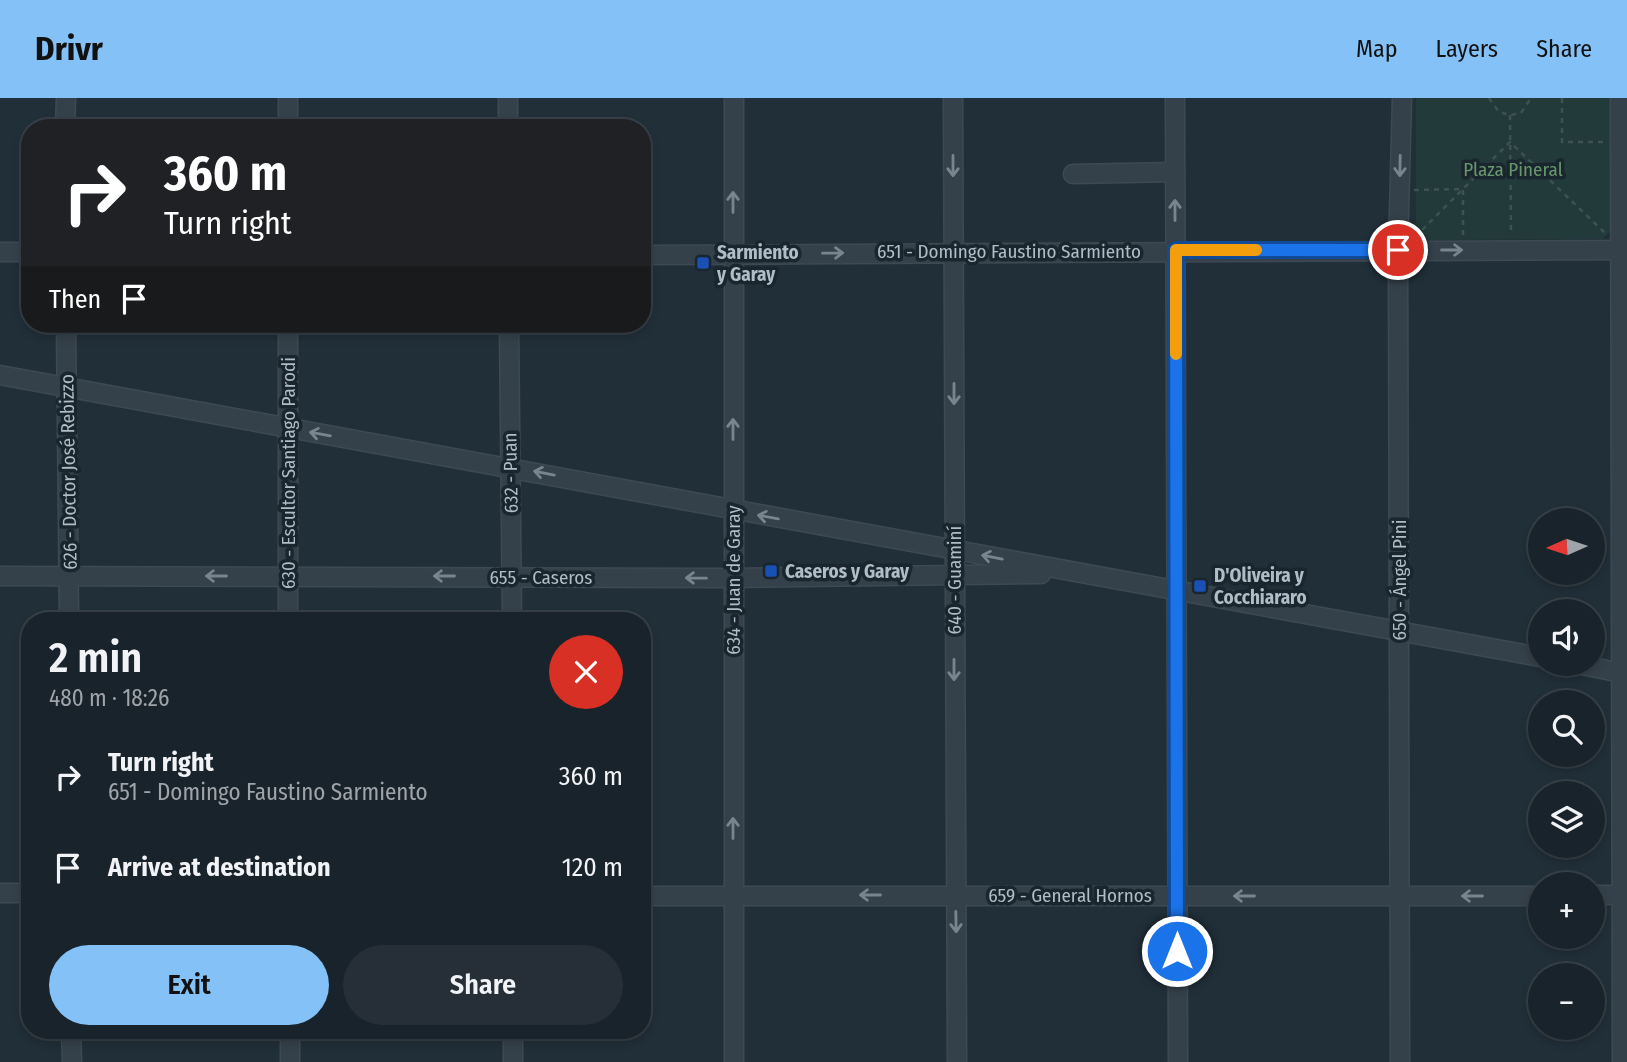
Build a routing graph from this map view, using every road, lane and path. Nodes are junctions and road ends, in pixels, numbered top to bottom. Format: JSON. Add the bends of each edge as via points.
{"nodes":[{"id":1,"x":66,"y":98,"type":"edge"},
{"id":2,"x":288,"y":98,"type":"edge"},
{"id":3,"x":509,"y":98,"type":"edge"},
{"id":4,"x":734,"y":98,"type":"edge"},
{"id":5,"x":953,"y":98,"type":"edge"},
{"id":6,"x":1175,"y":98,"type":"edge"},
{"id":7,"x":1402,"y":98,"type":"edge"},
{"id":8,"x":1489,"y":98,"type":"edge"},
{"id":9,"x":1531,"y":98,"type":"edge"},
{"id":10,"x":1562,"y":98,"type":"edge"},
{"id":11,"x":1620,"y":98,"type":"edge"},
{"id":12,"x":1510,"y":115,"type":"junction"},
{"id":13,"x":65,"y":119,"type":"edge"},
{"id":14,"x":288,"y":119,"type":"edge"},
{"id":15,"x":509,"y":119,"type":"edge"},
{"id":16,"x":1510,"y":142,"type":"junction"},
{"id":17,"x":1620,"y":143,"type":"junction"},
{"id":18,"x":1175,"y":172,"type":"junction"},
{"id":19,"x":1073,"y":174,"type":"dead end"},
{"id":20,"x":1463,"y":189,"type":"junction"},
{"id":21,"x":1400,"y":190,"type":"junction"},
{"id":22,"x":1621,"y":245,"type":"edge"},
{"id":23,"x":1176,"y":250,"type":"junction"},
{"id":24,"x":1398,"y":250,"type":"junction"},
{"id":25,"x":1464,"y":250,"type":"junction"},
{"id":26,"x":1511,"y":250,"type":"junction"},
{"id":27,"x":954,"y":251,"type":"junction"},
{"id":28,"x":21,"y":252,"type":"edge"},
{"id":29,"x":0,"y":253,"type":"edge"},
{"id":30,"x":733,"y":254,"type":"junction"},
{"id":31,"x":651,"y":255,"type":"edge"},
{"id":32,"x":66,"y":333,"type":"edge"},
{"id":33,"x":288,"y":333,"type":"edge"},
{"id":34,"x":509,"y":333,"type":"edge"},
{"id":35,"x":0,"y":375,"type":"edge"},
{"id":36,"x":67,"y":387,"type":"junction"},
{"id":37,"x":288,"y":428,"type":"junction"},
{"id":38,"x":510,"y":466,"type":"junction"},
{"id":39,"x":733,"y":511,"type":"junction"},
{"id":40,"x":954,"y":550,"type":"junction"},
{"id":41,"x":1625,"y":564,"type":"edge"},
{"id":42,"x":1083,"y":574,"type":"junction"},
{"id":43,"x":69,"y":575,"type":"junction"},
{"id":44,"x":954,"y":575,"type":"junction"},
{"id":45,"x":0,"y":576,"type":"edge"},
{"id":46,"x":287,"y":576,"type":"junction"},
{"id":47,"x":512,"y":576,"type":"junction"},
{"id":48,"x":733,"y":578,"type":"junction"},
{"id":49,"x":1176,"y":590,"type":"junction"},
{"id":50,"x":69,"y":612,"type":"edge"},
{"id":51,"x":288,"y":612,"type":"edge"},
{"id":52,"x":512,"y":612,"type":"edge"},
{"id":53,"x":1399,"y":630,"type":"junction"},
{"id":54,"x":1528,"y":655,"type":"edge"},
{"id":55,"x":1605,"y":669,"type":"edge"},
{"id":56,"x":1624,"y":673,"type":"edge"},
{"id":57,"x":0,"y":893,"type":"edge"},
{"id":58,"x":21,"y":893,"type":"edge"},
{"id":59,"x":955,"y":895,"type":"junction"},
{"id":60,"x":1605,"y":895,"type":"edge"},
{"id":61,"x":1625,"y":895,"type":"edge"},
{"id":62,"x":651,"y":896,"type":"edge"},
{"id":63,"x":733,"y":896,"type":"junction"},
{"id":64,"x":1177,"y":896,"type":"junction"},
{"id":65,"x":1401,"y":896,"type":"junction"},
{"id":66,"x":1528,"y":896,"type":"edge"},
{"id":67,"x":71,"y":1039,"type":"edge"},
{"id":68,"x":290,"y":1039,"type":"edge"},
{"id":69,"x":513,"y":1039,"type":"edge"},
{"id":70,"x":72,"y":1062,"type":"edge"},
{"id":71,"x":290,"y":1062,"type":"edge"},
{"id":72,"x":513,"y":1062,"type":"edge"},
{"id":73,"x":734,"y":1062,"type":"edge"},
{"id":74,"x":957,"y":1062,"type":"edge"},
{"id":75,"x":1178,"y":1062,"type":"edge"},
{"id":76,"x":1401,"y":1062,"type":"edge"},
{"id":77,"x":1622,"y":1062,"type":"edge"}],
"edges":[{"from":1,"to":13,"type":"street"},
{"from":2,"to":14,"type":"street"},
{"from":3,"to":15,"type":"street"},
{"from":30,"to":4,"type":"street","name":"634 - Juan de Garay","one_way":true},
{"from":5,"to":27,"type":"street","name":"640 - Guaminí","one_way":true},
{"from":6,"to":18,"type":"street"},
{"from":7,"to":21,"type":"street","name":"650 - Ángel Pini","one_way":true},
{"from":8,"to":12,"type":"path","via":[[1499,113]]},
{"from":9,"to":12,"type":"path","via":[[1521,113]]},
{"from":10,"to":17,"type":"path","via":[[1562,142]]},
{"from":11,"to":17,"type":"street"},
{"from":12,"to":16,"type":"path"},
{"from":16,"to":20,"type":"path"},
{"from":16,"to":22,"type":"path"},
{"from":16,"to":26,"type":"path"},
{"from":17,"to":22,"type":"street"},
{"from":18,"to":19,"type":"street"},
{"from":23,"to":18,"type":"street","one_way":true},
{"from":20,"to":21,"type":"path"},
{"from":20,"to":24,"type":"path"},
{"from":20,"to":25,"type":"path"},
{"from":21,"to":24,"type":"street","name":"650 - Ángel Pini"},
{"from":22,"to":26,"type":"street","name":"651 - Domingo Faustino Sarmiento"},
{"from":22,"to":41,"type":"street"},
{"from":23,"to":24,"type":"street","name":"651 - Domingo Faustino Sarmiento"},
{"from":23,"to":27,"type":"street","name":"651 - Domingo Faustino Sarmiento"},
{"from":23,"to":49,"type":"street"},
{"from":24,"to":25,"type":"street","name":"651 - Domingo Faustino Sarmiento","one_way":true},
{"from":24,"to":53,"type":"street","name":"650 - Ángel Pini"},
{"from":25,"to":26,"type":"street","name":"651 - Domingo Faustino Sarmiento"},
{"from":30,"to":27,"type":"street","name":"651 - Domingo Faustino Sarmiento","one_way":true},
{"from":27,"to":40,"type":"street","name":"640 - Guaminí","one_way":true},
{"from":28,"to":29,"type":"street"},
{"from":30,"to":31,"type":"street","name":"651 - Domingo Faustino Sarmiento"},
{"from":39,"to":30,"type":"street","name":"634 - Juan de Garay","one_way":true},
{"from":32,"to":36,"type":"street","name":"626 - Doctor José Rebizzo"},
{"from":33,"to":37,"type":"street","name":"630 - Escultor Santiago Parodi"},
{"from":34,"to":38,"type":"street","name":"632 - Puan"},
{"from":35,"to":36,"type":"street"},
{"from":36,"to":37,"type":"street"},
{"from":36,"to":43,"type":"street","name":"626 - Doctor José Rebizzo"},
{"from":38,"to":37,"type":"street","one_way":true},
{"from":37,"to":46,"type":"street","name":"630 - Escultor Santiago Parodi"},
{"from":39,"to":38,"type":"street","one_way":true},
{"from":38,"to":47,"type":"street","name":"632 - Puan"},
{"from":40,"to":39,"type":"street","one_way":true},
{"from":39,"to":48,"type":"street","name":"634 - Juan de Garay"},
{"from":42,"to":40,"type":"street","one_way":true},
{"from":40,"to":44,"type":"street","name":"640 - Guaminí"},
{"from":41,"to":56,"type":"street"},
{"from":42,"to":44,"type":"street","name":"655 - Caseros"},
{"from":42,"to":49,"type":"street"},
{"from":43,"to":45,"type":"street","name":"655 - Caseros"},
{"from":46,"to":43,"type":"street","name":"655 - Caseros","one_way":true},
{"from":43,"to":50,"type":"street","name":"626 - Doctor José Rebizzo"},
{"from":44,"to":48,"type":"street","name":"655 - Caseros"},
{"from":44,"to":59,"type":"street","name":"640 - Guaminí","one_way":true},
{"from":47,"to":46,"type":"street","name":"655 - Caseros","one_way":true},
{"from":46,"to":51,"type":"street","name":"630 - Escultor Santiago Parodi"},
{"from":48,"to":47,"type":"street","name":"655 - Caseros","one_way":true},
{"from":47,"to":52,"type":"street","name":"632 - Puan"},
{"from":63,"to":48,"type":"street","name":"634 - Juan de Garay","one_way":true},
{"from":49,"to":53,"type":"street"},
{"from":49,"to":64,"type":"street"},
{"from":53,"to":54,"type":"street"},
{"from":53,"to":65,"type":"street","name":"650 - Ángel Pini"},
{"from":55,"to":56,"type":"street"},
{"from":56,"to":61,"type":"street"},
{"from":57,"to":58,"type":"street"},
{"from":59,"to":63,"type":"street","name":"659 - General Hornos","one_way":true},
{"from":59,"to":64,"type":"street","name":"659 - General Hornos"},
{"from":59,"to":74,"type":"street","name":"640 - Guaminí","one_way":true},
{"from":60,"to":61,"type":"street"},
{"from":61,"to":77,"type":"street"},
{"from":62,"to":63,"type":"street","name":"659 - General Hornos"},
{"from":63,"to":73,"type":"street","name":"634 - Juan de Garay"},
{"from":65,"to":64,"type":"street","name":"659 - General Hornos","one_way":true},
{"from":64,"to":75,"type":"street"},
{"from":66,"to":65,"type":"street","name":"659 - General Hornos","one_way":true},
{"from":65,"to":76,"type":"street","name":"650 - Ángel Pini"},
{"from":67,"to":70,"type":"street"},
{"from":68,"to":71,"type":"street"},
{"from":69,"to":72,"type":"street"}]}
